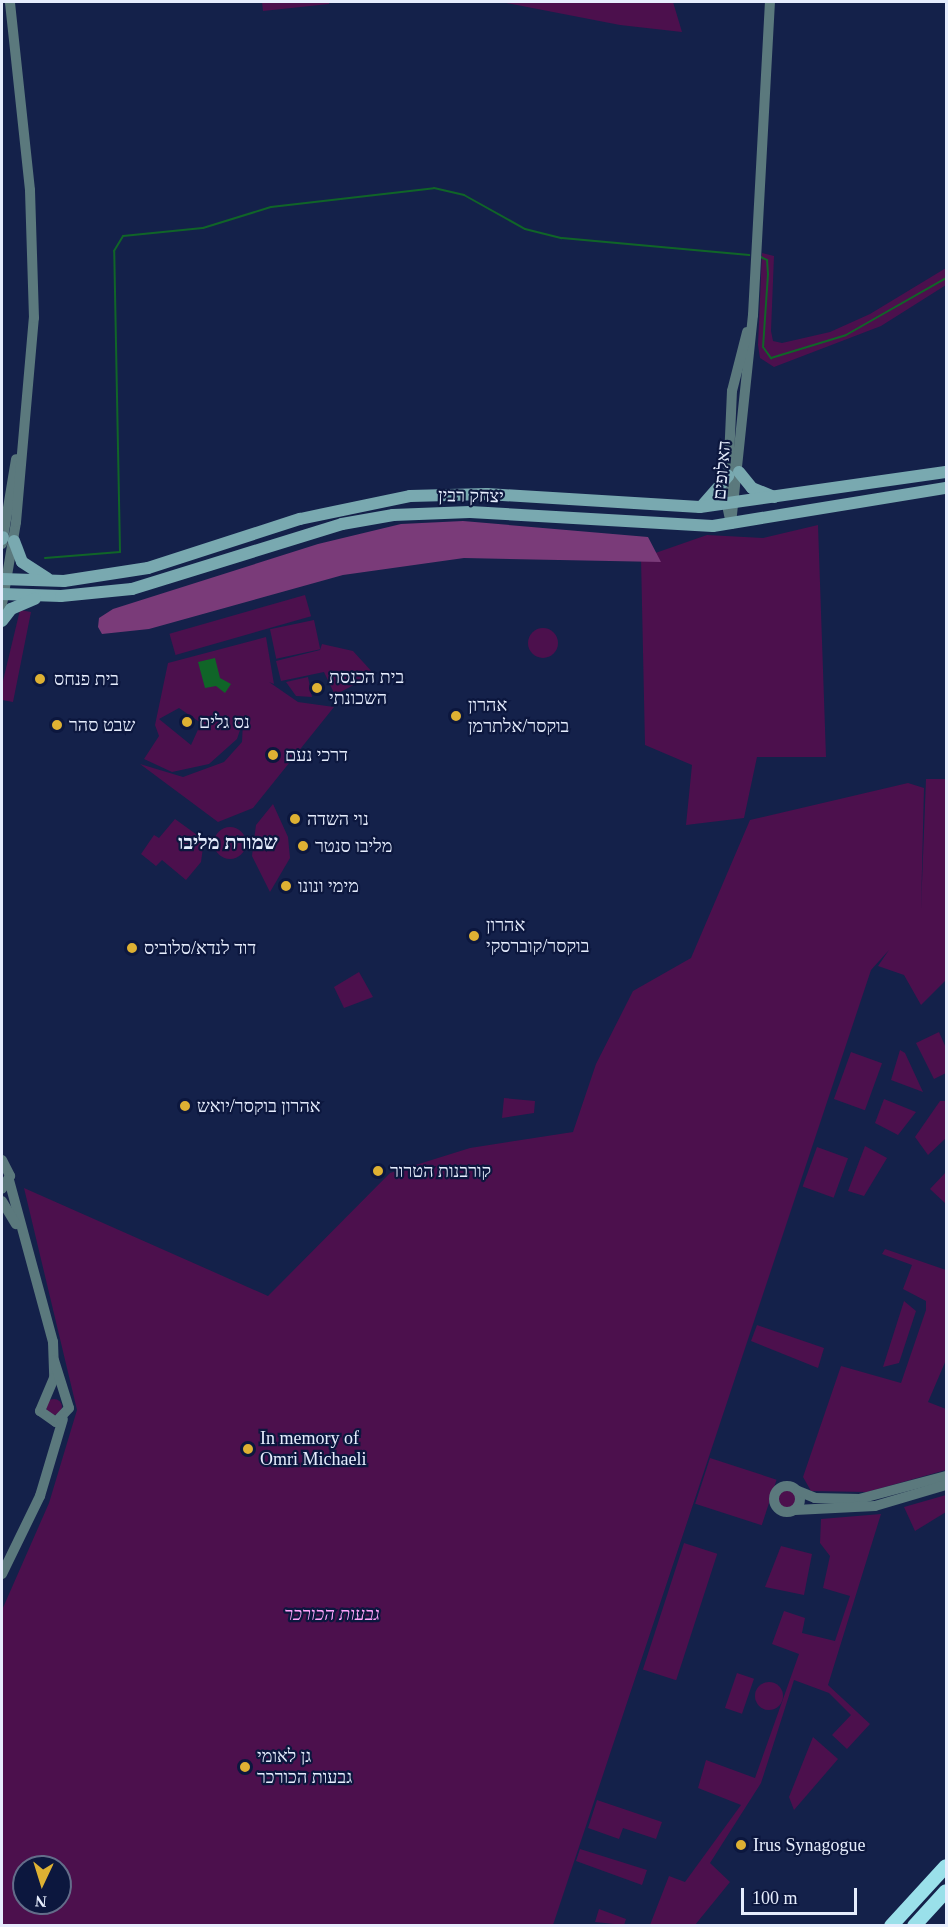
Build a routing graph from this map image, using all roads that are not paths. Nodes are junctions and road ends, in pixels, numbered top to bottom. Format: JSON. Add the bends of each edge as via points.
{"nodes":[{"id":1,"x":10,"y":2,"type":"edge"},
{"id":2,"x":770,"y":2,"type":"edge"},
{"id":3,"x":946,"y":472,"type":"edge"},
{"id":4,"x":733,"y":474,"type":"junction"},
{"id":5,"x":946,"y":488,"type":"edge"},
{"id":6,"x":781,"y":498,"type":"junction"},
{"id":7,"x":732,"y":504,"type":"junction"},
{"id":8,"x":700,"y":507,"type":"junction"},
{"id":9,"x":731,"y":524,"type":"junction"},
{"id":10,"x":5,"y":540,"type":"edge"},
{"id":11,"x":4,"y":580,"type":"edge"},
{"id":12,"x":54,"y":581,"type":"junction"},
{"id":13,"x":47,"y":596,"type":"junction"},
{"id":14,"x":2,"y":598,"type":"edge"},
{"id":15,"x":2,"y":621,"type":"edge"},
{"id":16,"x":2,"y":1160,"type":"edge"},
{"id":17,"x":9,"y":1180,"type":"junction"},
{"id":18,"x":2,"y":1189,"type":"edge"},
{"id":19,"x":2,"y":1201,"type":"edge"},
{"id":20,"x":22,"y":1234,"type":"junction"},
{"id":21,"x":54,"y":1360,"type":"junction"},
{"id":22,"x":47,"y":1396,"type":"junction"},
{"id":23,"x":64,"y":1398,"type":"junction"},
{"id":24,"x":63,"y":1419,"type":"junction"},
{"id":25,"x":48,"y":1420,"type":"junction"},
{"id":26,"x":946,"y":1476,"type":"edge"},
{"id":27,"x":46,"y":1477,"type":"junction"},
{"id":28,"x":946,"y":1485,"type":"edge"},
{"id":29,"x":798,"y":1491,"type":"junction"},
{"id":30,"x":795,"y":1510,"type":"junction"},
{"id":31,"x":2,"y":1574,"type":"edge"},
{"id":32,"x":946,"y":1866,"type":"edge"},
{"id":33,"x":946,"y":1891,"type":"edge"},
{"id":34,"x":891,"y":1926,"type":"edge"},
{"id":35,"x":914,"y":1926,"type":"edge"}],
"edges":[{"from":1,"to":10,"type":"street","via":[[34,262],[23,433]]},
{"from":2,"to":4,"type":"street","name":"האלופים","via":[[753,315]]},
{"from":3,"to":6,"type":"main road","name":"יצחק רבין"},
{"from":4,"to":6,"type":"main road","via":[[760,494]]},
{"from":4,"to":7,"type":"street","name":"האלופים"},
{"from":4,"to":8,"type":"main road"},
{"from":5,"to":9,"type":"main road","name":"יצחק רבין"},
{"from":6,"to":7,"type":"main road","name":"יצחק רבין"},
{"from":7,"to":8,"type":"main road","name":"יצחק רבין"},
{"from":7,"to":9,"type":"street","name":"האלופים"},
{"from":8,"to":12,"type":"main road","name":"יצחק רבין","via":[[487,494],[410,496],[300,519],[148,568]]},
{"from":9,"to":13,"type":"main road","name":"יצחק רבין","via":[[656,525],[470,512],[393,515],[331,527],[132,589]]},
{"from":10,"to":11,"type":"street"},
{"from":10,"to":12,"type":"main road","via":[[22,562]]},
{"from":11,"to":12,"type":"main road","name":"יצחק רבין"},
{"from":11,"to":14,"type":"street"},
{"from":13,"to":14,"type":"main road","name":"יצחק רבין"},
{"from":13,"to":15,"type":"main road","via":[[22,603]]},
{"from":16,"to":17,"type":"street"},
{"from":17,"to":18,"type":"street"},
{"from":17,"to":20,"type":"street"},
{"from":19,"to":20,"type":"street"},
{"from":20,"to":21,"type":"street","via":[[50,1324]]},
{"from":21,"to":22,"type":"street"},
{"from":21,"to":23,"type":"street"},
{"from":22,"to":23,"type":"street"},
{"from":22,"to":25,"type":"street","via":[[40,1407]]},
{"from":23,"to":24,"type":"street","via":[[69,1408]]},
{"from":24,"to":25,"type":"street"},
{"from":24,"to":27,"type":"street"},
{"from":25,"to":27,"type":"street"},
{"from":26,"to":29,"type":"street","via":[[859,1499],[815,1498]]},
{"from":27,"to":31,"type":"street"},
{"from":28,"to":30,"type":"street","via":[[874,1506]]},
{"from":29,"to":30,"type":"street"},
{"from":29,"to":30,"type":"street","via":[[786,1486],[774,1497],[782,1511]]},
{"from":32,"to":34,"type":"highway"},
{"from":33,"to":35,"type":"highway"}]}
